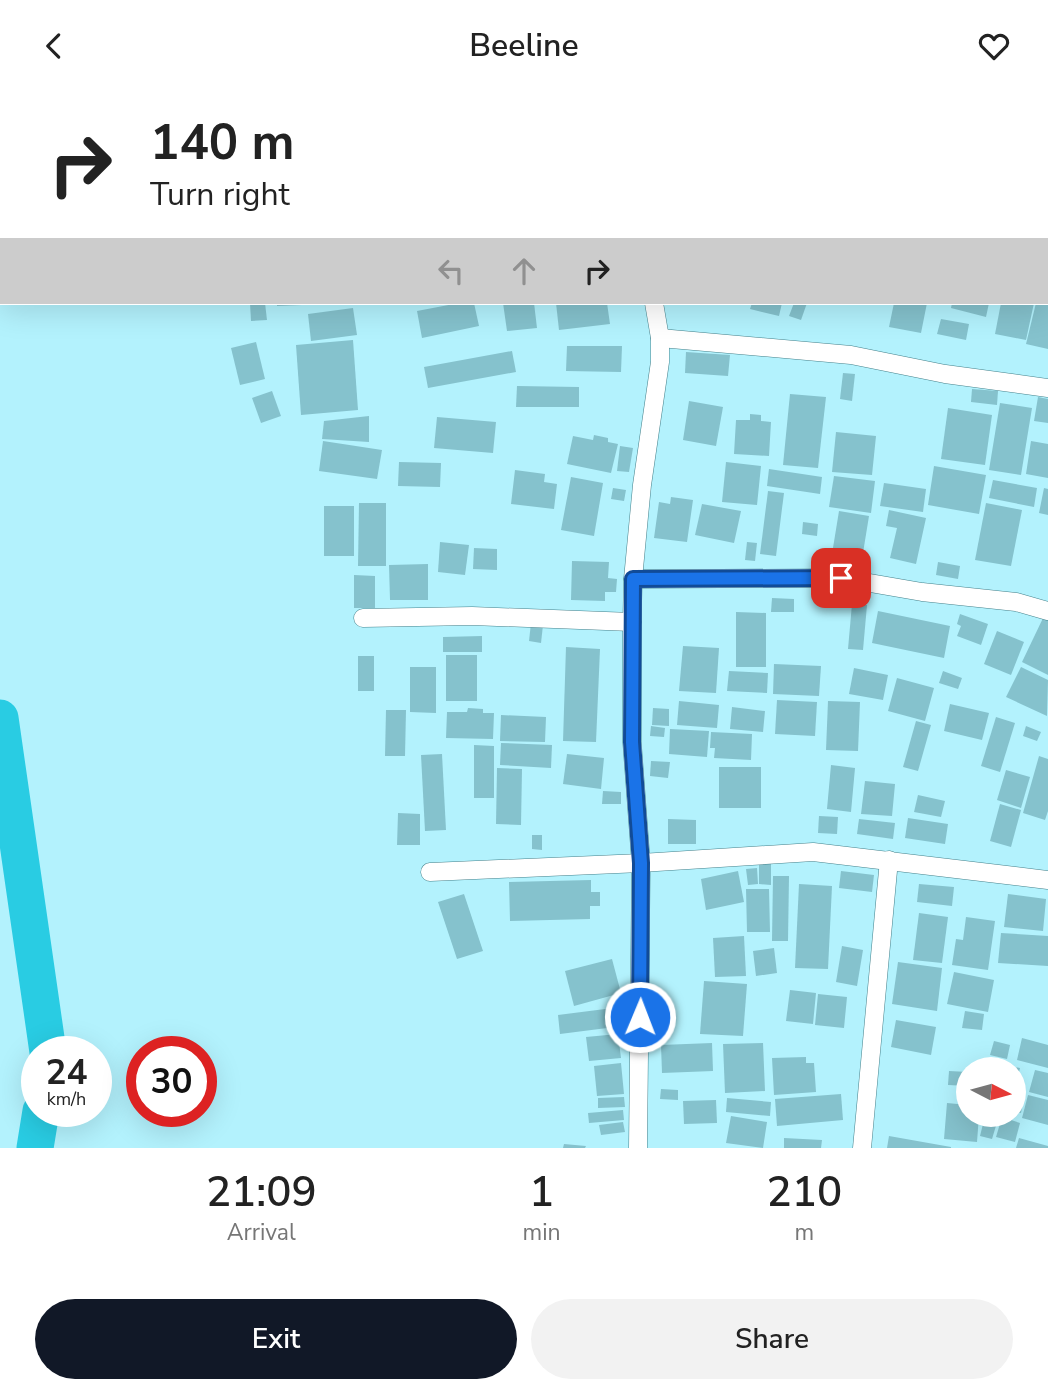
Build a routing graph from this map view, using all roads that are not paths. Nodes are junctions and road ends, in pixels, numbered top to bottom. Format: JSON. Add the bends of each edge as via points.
{"nodes":[{"id":1,"x":654,"y":305,"type":"edge"},
{"id":2,"x":660,"y":338,"type":"junction"},
{"id":3,"x":1048,"y":388,"type":"edge"},
{"id":4,"x":633,"y":579,"type":"junction"},
{"id":5,"x":1048,"y":611,"type":"edge"},
{"id":6,"x":363,"y":618,"type":"dead end"},
{"id":7,"x":632,"y":622,"type":"junction"},
{"id":8,"x":889,"y":860,"type":"junction"},
{"id":9,"x":641,"y":863,"type":"junction"},
{"id":10,"x":430,"y":872,"type":"dead end"},
{"id":11,"x":1048,"y":880,"type":"edge"},
{"id":12,"x":638,"y":1148,"type":"edge"},
{"id":13,"x":862,"y":1148,"type":"edge"}],
"edges":[{"from":1,"to":2,"type":"street"},
{"from":2,"to":3,"type":"street","via":[[850,355]]},
{"from":2,"to":4,"type":"street"},
{"from":4,"to":5,"type":"street","via":[[841,578],[1016,602]]},
{"from":4,"to":7,"type":"street"},
{"from":6,"to":7,"type":"street","via":[[472,616]]},
{"from":7,"to":9,"type":"street","via":[[632,742]]},
{"from":8,"to":9,"type":"street","via":[[813,852]]},
{"from":8,"to":11,"type":"street"},
{"from":8,"to":13,"type":"street"},
{"from":9,"to":10,"type":"street"},
{"from":9,"to":12,"type":"street"}]}
